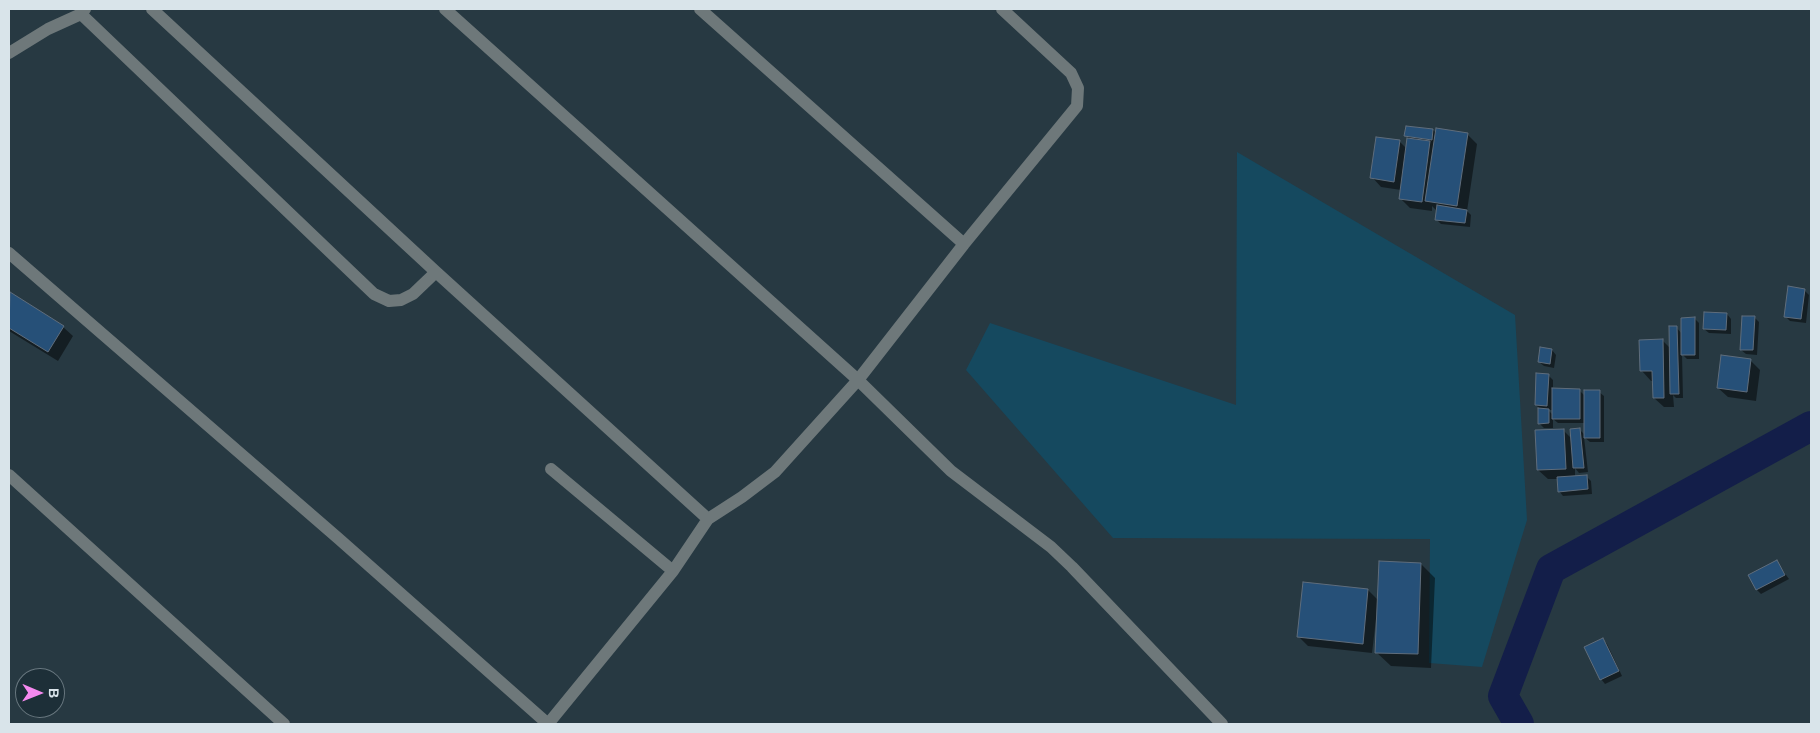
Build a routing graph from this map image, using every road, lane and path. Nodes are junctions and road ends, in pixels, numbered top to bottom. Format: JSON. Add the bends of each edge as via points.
{"nodes":[{"id":1,"x":152,"y":9,"type":"edge"},
{"id":2,"x":445,"y":9,"type":"edge"},
{"id":3,"x":700,"y":9,"type":"edge"},
{"id":4,"x":1002,"y":9,"type":"edge"},
{"id":5,"x":83,"y":11,"type":"edge"},
{"id":6,"x":9,"y":53,"type":"edge"},
{"id":7,"x":964,"y":244,"type":"junction"},
{"id":8,"x":9,"y":253,"type":"edge"},
{"id":9,"x":436,"y":272,"type":"junction"},
{"id":10,"x":858,"y":380,"type":"junction"},
{"id":11,"x":551,"y":469,"type":"dead end"},
{"id":12,"x":9,"y":475,"type":"edge"},
{"id":13,"x":708,"y":519,"type":"junction"},
{"id":14,"x":672,"y":571,"type":"junction"},
{"id":15,"x":284,"y":724,"type":"edge"},
{"id":16,"x":1222,"y":724,"type":"edge"}],
"edges":[{"from":1,"to":9,"type":"street"},
{"from":2,"to":10,"type":"street"},
{"from":3,"to":7,"type":"street"},
{"from":4,"to":7,"type":"street","via":[[1071,72],[1078,88],[1077,106]]},
{"from":5,"to":6,"type":"street"},
{"from":5,"to":9,"type":"street","via":[[374,294],[388,301],[401,300],[413,294]]},
{"from":7,"to":10,"type":"street"},
{"from":8,"to":14,"type":"street","via":[[548,724]]},
{"from":9,"to":13,"type":"street"},
{"from":10,"to":13,"type":"street","via":[[775,472]]},
{"from":10,"to":16,"type":"street","via":[[952,471],[1051,547]]},
{"from":11,"to":14,"type":"street"},
{"from":12,"to":15,"type":"street"},
{"from":13,"to":14,"type":"street"}]}
